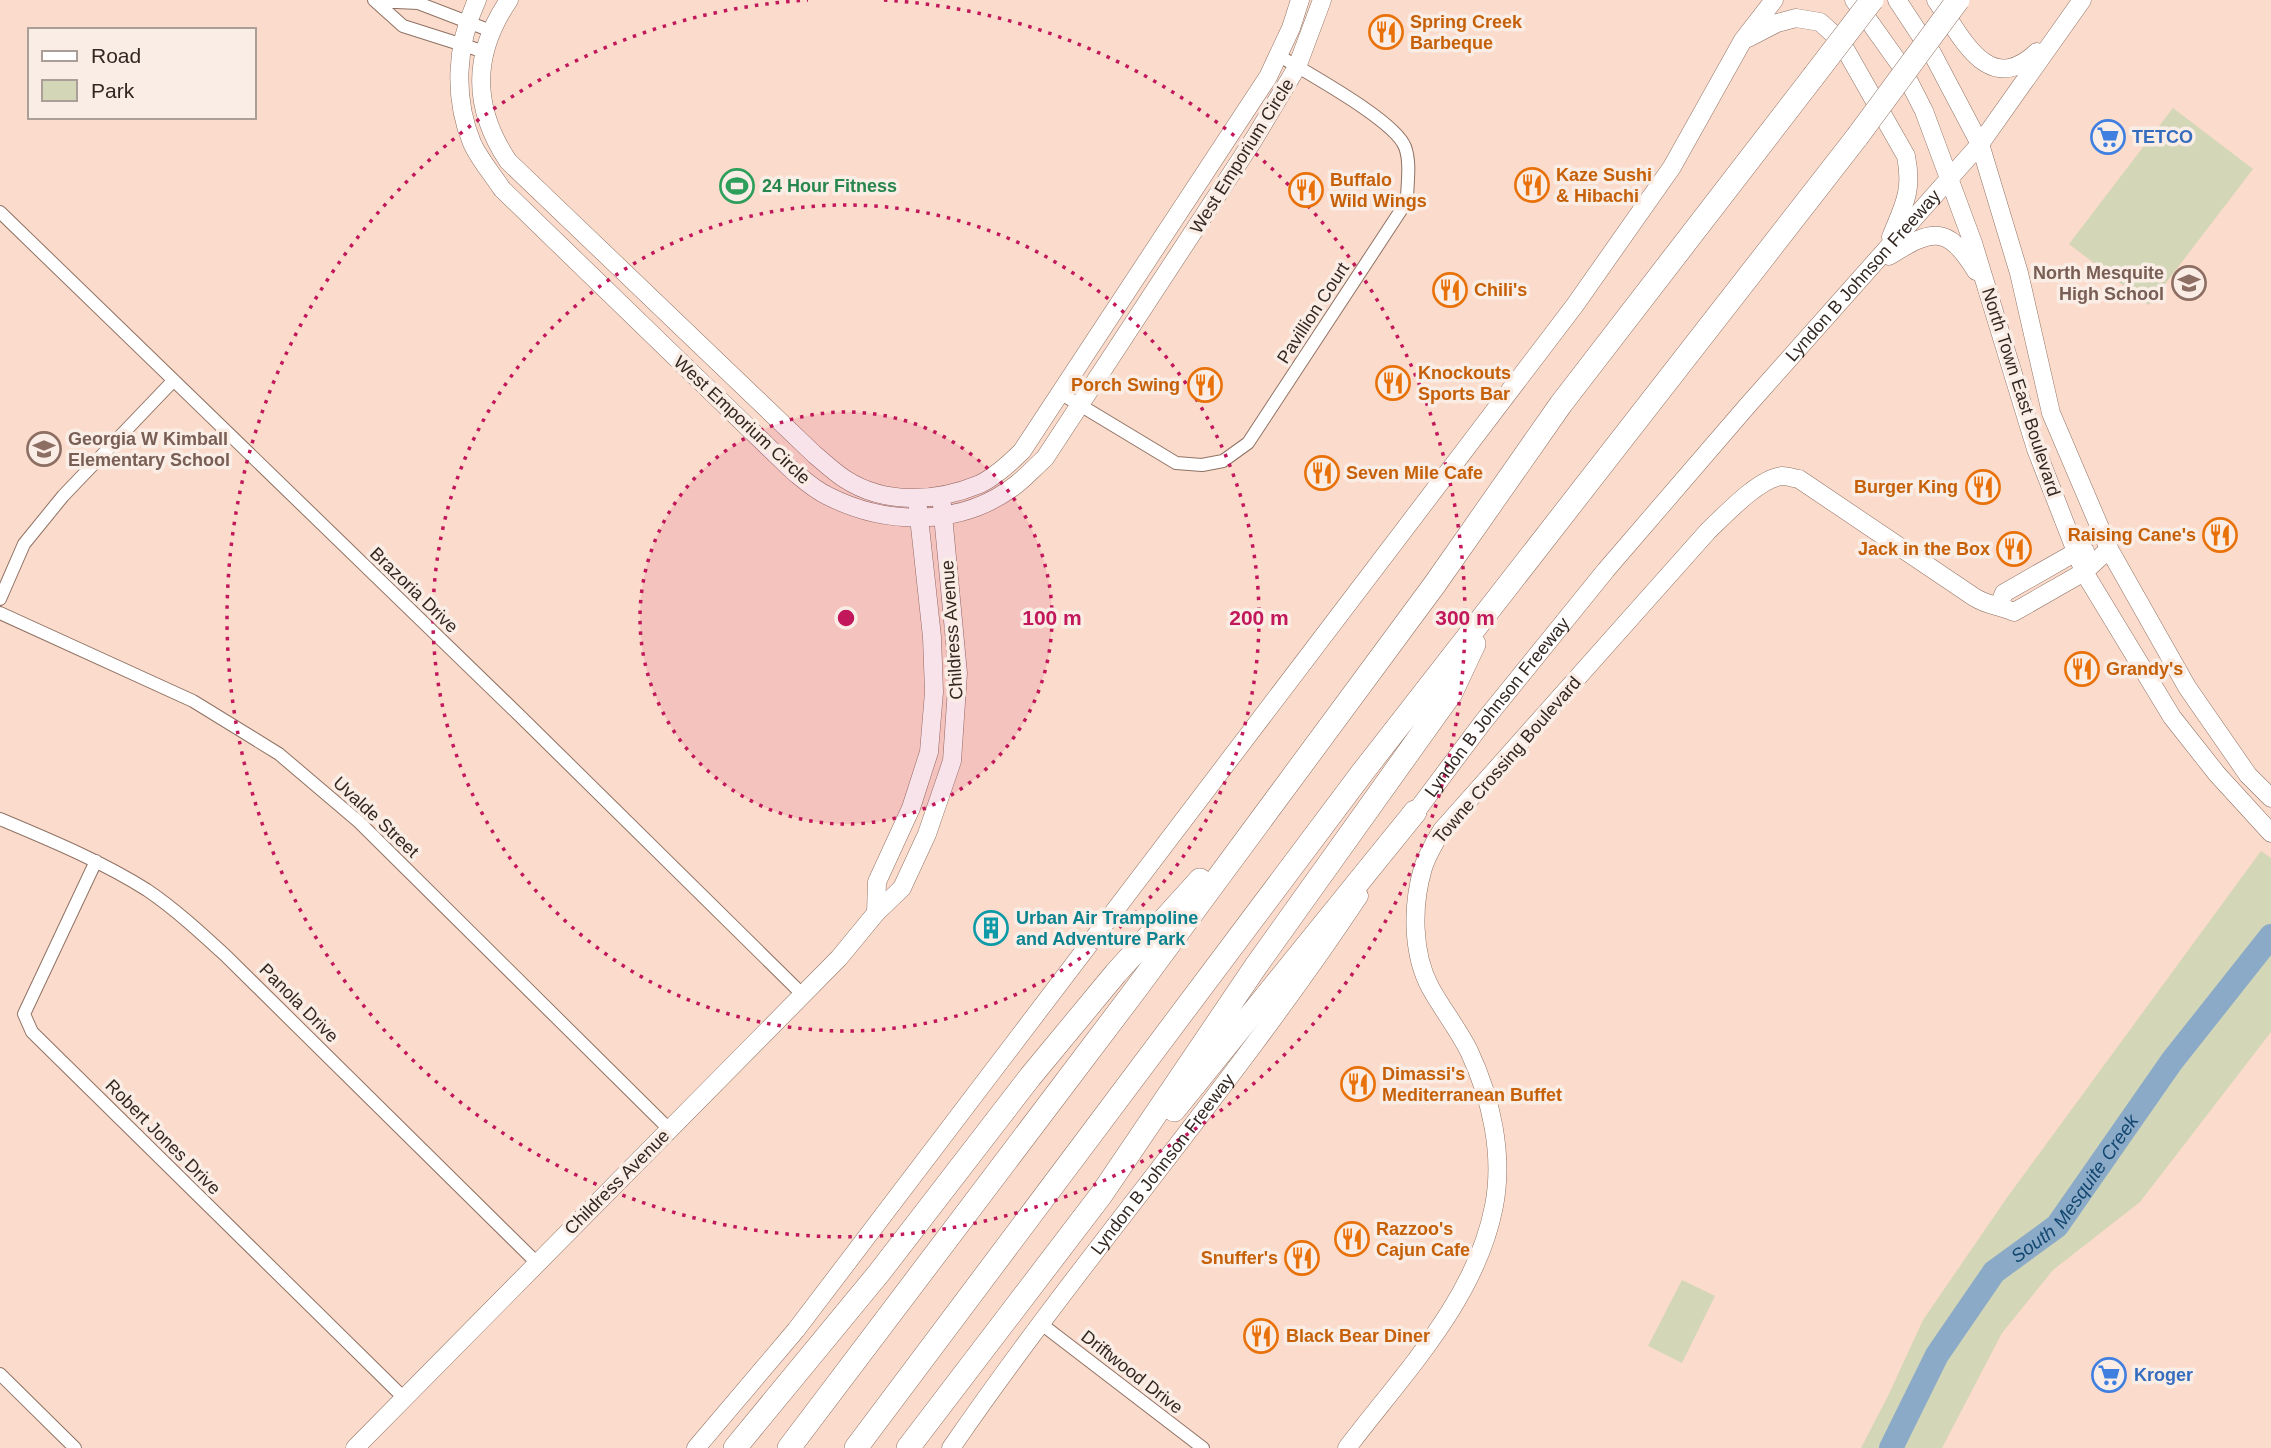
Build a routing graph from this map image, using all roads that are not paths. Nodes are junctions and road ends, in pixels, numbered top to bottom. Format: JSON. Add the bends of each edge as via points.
{"nodes":[{"id":1,"x":477,"y":0,"type":"edge"},
{"id":2,"x":509,"y":0,"type":"edge"},
{"id":3,"x":1300,"y":0,"type":"edge"},
{"id":4,"x":1322,"y":0,"type":"edge"},
{"id":5,"x":1854,"y":0,"type":"edge"},
{"id":6,"x":1872,"y":0,"type":"edge"},
{"id":7,"x":1897,"y":0,"type":"edge"},
{"id":8,"x":1936,"y":0,"type":"edge"},
{"id":9,"x":1958,"y":0,"type":"edge"},
{"id":10,"x":2082,"y":0,"type":"edge"},
{"id":11,"x":375,"y":1,"type":"edge"},
{"id":12,"x":1771,"y":3,"type":"edge"},
{"id":13,"x":467,"y":21,"type":"junction"},
{"id":14,"x":2064,"y":27,"type":"junction"},
{"id":15,"x":491,"y":31,"type":"junction"},
{"id":16,"x":1743,"y":40,"type":"junction"},
{"id":17,"x":462,"y":43,"type":"junction"},
{"id":18,"x":485,"y":52,"type":"junction"},
{"id":19,"x":1278,"y":55,"type":"junction"},
{"id":20,"x":1297,"y":67,"type":"junction"},
{"id":21,"x":1980,"y":144,"type":"junction"},
{"id":22,"x":1951,"y":178,"type":"junction"},
{"id":23,"x":0,"y":212,"type":"edge"},
{"id":24,"x":1171,"y":225,"type":"junction"},
{"id":25,"x":584,"y":235,"type":"junction"},
{"id":26,"x":1191,"y":238,"type":"junction"},
{"id":27,"x":1886,"y":250,"type":"junction"},
{"id":28,"x":567,"y":252,"type":"junction"},
{"id":29,"x":1871,"y":267,"type":"junction"},
{"id":30,"x":1986,"y":287,"type":"junction"},
{"id":31,"x":708,"y":353,"type":"junction"},
{"id":32,"x":690,"y":371,"type":"junction"},
{"id":33,"x":173,"y":381,"type":"junction"},
{"id":34,"x":1060,"y":393,"type":"junction"},
{"id":35,"x":1080,"y":405,"type":"junction"},
{"id":36,"x":942,"y":495,"type":"junction"},
{"id":37,"x":917,"y":498,"type":"junction"},
{"id":38,"x":943,"y":516,"type":"junction"},
{"id":39,"x":919,"y":518,"type":"junction"},
{"id":40,"x":2109,"y":549,"type":"junction"},
{"id":41,"x":2076,"y":552,"type":"junction"},
{"id":42,"x":2084,"y":572,"type":"junction"},
{"id":43,"x":0,"y":599,"type":"edge"},
{"id":44,"x":1493,"y":603,"type":"junction"},
{"id":45,"x":1999,"y":605,"type":"junction"},
{"id":46,"x":0,"y":613,"type":"edge"},
{"id":47,"x":933,"y":688,"type":"junction"},
{"id":48,"x":957,"y":690,"type":"junction"},
{"id":49,"x":2196,"y":699,"type":"junction"},
{"id":50,"x":2172,"y":717,"type":"junction"},
{"id":51,"x":2271,"y":798,"type":"edge"},
{"id":52,"x":1415,"y":812,"type":"junction"},
{"id":53,"x":0,"y":818,"type":"edge"},
{"id":54,"x":2271,"y":833,"type":"edge"},
{"id":55,"x":1248,"y":835,"type":"junction"},
{"id":56,"x":96,"y":861,"type":"junction"},
{"id":57,"x":876,"y":913,"type":"junction"},
{"id":58,"x":802,"y":995,"type":"junction"},
{"id":59,"x":669,"y":1129,"type":"junction"},
{"id":60,"x":1124,"y":1163,"type":"junction"},
{"id":61,"x":537,"y":1263,"type":"junction"},
{"id":62,"x":1040,"y":1323,"type":"junction"},
{"id":63,"x":0,"y":1374,"type":"edge"},
{"id":64,"x":404,"y":1398,"type":"junction"},
{"id":65,"x":75,"y":1448,"type":"edge"},
{"id":66,"x":355,"y":1448,"type":"edge"},
{"id":67,"x":696,"y":1448,"type":"edge"},
{"id":68,"x":735,"y":1448,"type":"edge"},
{"id":69,"x":789,"y":1448,"type":"edge"},
{"id":70,"x":856,"y":1448,"type":"edge"},
{"id":71,"x":908,"y":1448,"type":"edge"},
{"id":72,"x":951,"y":1448,"type":"edge"},
{"id":73,"x":1203,"y":1448,"type":"edge"},
{"id":74,"x":1347,"y":1448,"type":"edge"}],
"edges":[{"from":1,"to":13,"type":"street","name":"West Emporium Circle"},
{"from":2,"to":15,"type":"street","name":"West Emporium Circle"},
{"from":3,"to":19,"type":"street","name":"West Emporium Circle"},
{"from":4,"to":20,"type":"street","name":"West Emporium Circle"},
{"from":5,"to":22,"type":"street","name":"North Town East Boulevard","via":[[1901,66]]},
{"from":6,"to":55,"type":"highway","bridge":true,"via":[[1561,404],[1435,584]]},
{"from":7,"to":21,"type":"street","name":"North Town East Boulevard","via":[[1932,53]]},
{"from":8,"to":14,"type":"street","via":[[1973,54],[2000,69],[2023,65]]},
{"from":9,"to":44,"type":"highway","bridge":true,"via":[[1857,137]]},
{"from":10,"to":14,"type":"street","name":"Lyndon B Johnson Freeway"},
{"from":11,"to":13,"type":"street","via":[[418,3]]},
{"from":11,"to":17,"type":"street","via":[[403,26]]},
{"from":12,"to":16,"type":"street"},
{"from":13,"to":15,"type":"street"},
{"from":13,"to":17,"type":"street","name":"West Emporium Circle"},
{"from":14,"to":21,"type":"street","name":"Lyndon B Johnson Freeway"},
{"from":15,"to":18,"type":"street","name":"West Emporium Circle"},
{"from":16,"to":27,"type":"street","via":[[1796,18],[1820,22],[1840,40],[1906,156],[1908,196]]},
{"from":16,"to":67,"type":"street","via":[[1672,167],[1575,305],[813,1308]]},
{"from":17,"to":18,"type":"street"},
{"from":17,"to":28,"type":"street","name":"West Emporium Circle","via":[[458,92],[472,144],[502,189]]},
{"from":18,"to":25,"type":"street","name":"West Emporium Circle","via":[[481,100],[496,143],[508,161]]},
{"from":19,"to":20,"type":"street","name":"Pavillion Court"},
{"from":19,"to":24,"type":"street","name":"West Emporium Circle","via":[[1268,78]]},
{"from":20,"to":26,"type":"street","name":"West Emporium Circle"},
{"from":20,"to":35,"type":"street","name":"Pavillion Court","via":[[1390,126],[1408,160],[1407,201],[1248,443],[1223,461],[1202,466],[1176,463]]},
{"from":21,"to":22,"type":"street","name":"Lyndon B Johnson Freeway"},
{"from":21,"to":40,"type":"street","name":"North Town East Boulevard","via":[[2019,273],[2051,413]]},
{"from":22,"to":27,"type":"street","name":"Lyndon B Johnson Freeway"},
{"from":22,"to":30,"type":"street","name":"North Town East Boulevard"},
{"from":23,"to":33,"type":"street","name":"Brazoria Drive"},
{"from":24,"to":26,"type":"street"},
{"from":24,"to":34,"type":"street","name":"West Emporium Circle"},
{"from":25,"to":28,"type":"street"},
{"from":25,"to":31,"type":"street","name":"West Emporium Circle"},
{"from":26,"to":35,"type":"street","name":"West Emporium Circle"},
{"from":27,"to":29,"type":"street","name":"Lyndon B Johnson Freeway"},
{"from":28,"to":32,"type":"street","name":"West Emporium Circle"},
{"from":29,"to":30,"type":"street","via":[[1911,242],[1937,234],[1960,248]]},
{"from":29,"to":52,"type":"street","name":"Lyndon B Johnson Freeway","via":[[1605,570]]},
{"from":30,"to":41,"type":"street","name":"North Town East Boulevard","via":[[2036,449]]},
{"from":31,"to":32,"type":"street"},
{"from":31,"to":37,"type":"street","name":"West Emporium Circle","via":[[845,479],[891,496]]},
{"from":32,"to":39,"type":"street","name":"West Emporium Circle","via":[[793,471],[825,495],[862,511]]},
{"from":33,"to":43,"type":"street","via":[[62,496],[24,544]]},
{"from":33,"to":58,"type":"street","name":"Brazoria Drive"},
{"from":34,"to":35,"type":"street","name":"Pavillion Court"},
{"from":34,"to":36,"type":"street","name":"West Emporium Circle","via":[[1022,450],[1004,468],[981,484]]},
{"from":35,"to":38,"type":"street","name":"West Emporium Circle","via":[[1045,458],[1015,485],[980,505]]},
{"from":36,"to":37,"type":"street","name":"West Emporium Circle"},
{"from":36,"to":38,"type":"street","name":"Childress Avenue"},
{"from":37,"to":39,"type":"street","name":"Childress Avenue"},
{"from":38,"to":39,"type":"street","name":"West Emporium Circle"},
{"from":38,"to":48,"type":"street","name":"Childress Avenue"},
{"from":39,"to":47,"type":"street","name":"Childress Avenue"},
{"from":40,"to":41,"type":"street"},
{"from":40,"to":42,"type":"street","name":"Towne Crossing Boulevard"},
{"from":40,"to":49,"type":"street","name":"North Town East Boulevard"},
{"from":41,"to":42,"type":"street","name":"North Town East Boulevard"},
{"from":41,"to":45,"type":"street","via":[[2004,593]]},
{"from":42,"to":45,"type":"street","name":"Towne Crossing Boulevard","via":[[2014,612]]},
{"from":42,"to":50,"type":"street","name":"North Town East Boulevard"},
{"from":44,"to":60,"type":"highway","via":[[1451,693],[1256,966]]},
{"from":44,"to":70,"type":"highway"},
{"from":45,"to":74,"type":"street","name":"Towne Crossing Boulevard","via":[[1984,604],[1799,479],[1771,479],[1708,531],[1443,830],[1423,867],[1416,937],[1429,986],[1468,1048],[1492,1114],[1495,1203],[1479,1257],[1457,1301]]},
{"from":46,"to":59,"type":"street","name":"Uvalde Street","via":[[193,701],[279,754],[359,822]]},
{"from":47,"to":48,"type":"street"},
{"from":47,"to":57,"type":"street","name":"Childress Avenue","via":[[929,752],[911,808],[877,882]]},
{"from":48,"to":57,"type":"street","name":"Childress Avenue","via":[[952,761],[928,834],[902,888]]},
{"from":49,"to":50,"type":"street"},
{"from":49,"to":51,"type":"street","name":"North Town East Boulevard","via":[[2248,775]]},
{"from":50,"to":54,"type":"street","name":"North Town East Boulevard"},
{"from":52,"to":60,"type":"highway","via":[[1185,1098]]},
{"from":52,"to":62,"type":"street","name":"Lyndon B Johnson Freeway","via":[[1272,1023]]},
{"from":53,"to":56,"type":"street","name":"Panola Drive"},
{"from":55,"to":68,"type":"highway","via":[[1197,882],[1116,973]]},
{"from":55,"to":69,"type":"highway"},
{"from":56,"to":61,"type":"street","name":"Panola Drive","via":[[148,891],[226,956]]},
{"from":56,"to":64,"type":"street","name":"Robert Jones Drive","via":[[24,1014],[32,1032]]},
{"from":57,"to":58,"type":"street","name":"Childress Avenue"},
{"from":58,"to":59,"type":"street","name":"Childress Avenue"},
{"from":59,"to":61,"type":"street","name":"Childress Avenue"},
{"from":60,"to":71,"type":"highway"},
{"from":61,"to":64,"type":"street","name":"Childress Avenue"},
{"from":62,"to":72,"type":"street","name":"Lyndon B Johnson Freeway"},
{"from":62,"to":73,"type":"street","name":"Driftwood Drive"},
{"from":63,"to":65,"type":"street"},
{"from":64,"to":66,"type":"street","name":"Childress Avenue"}]}
